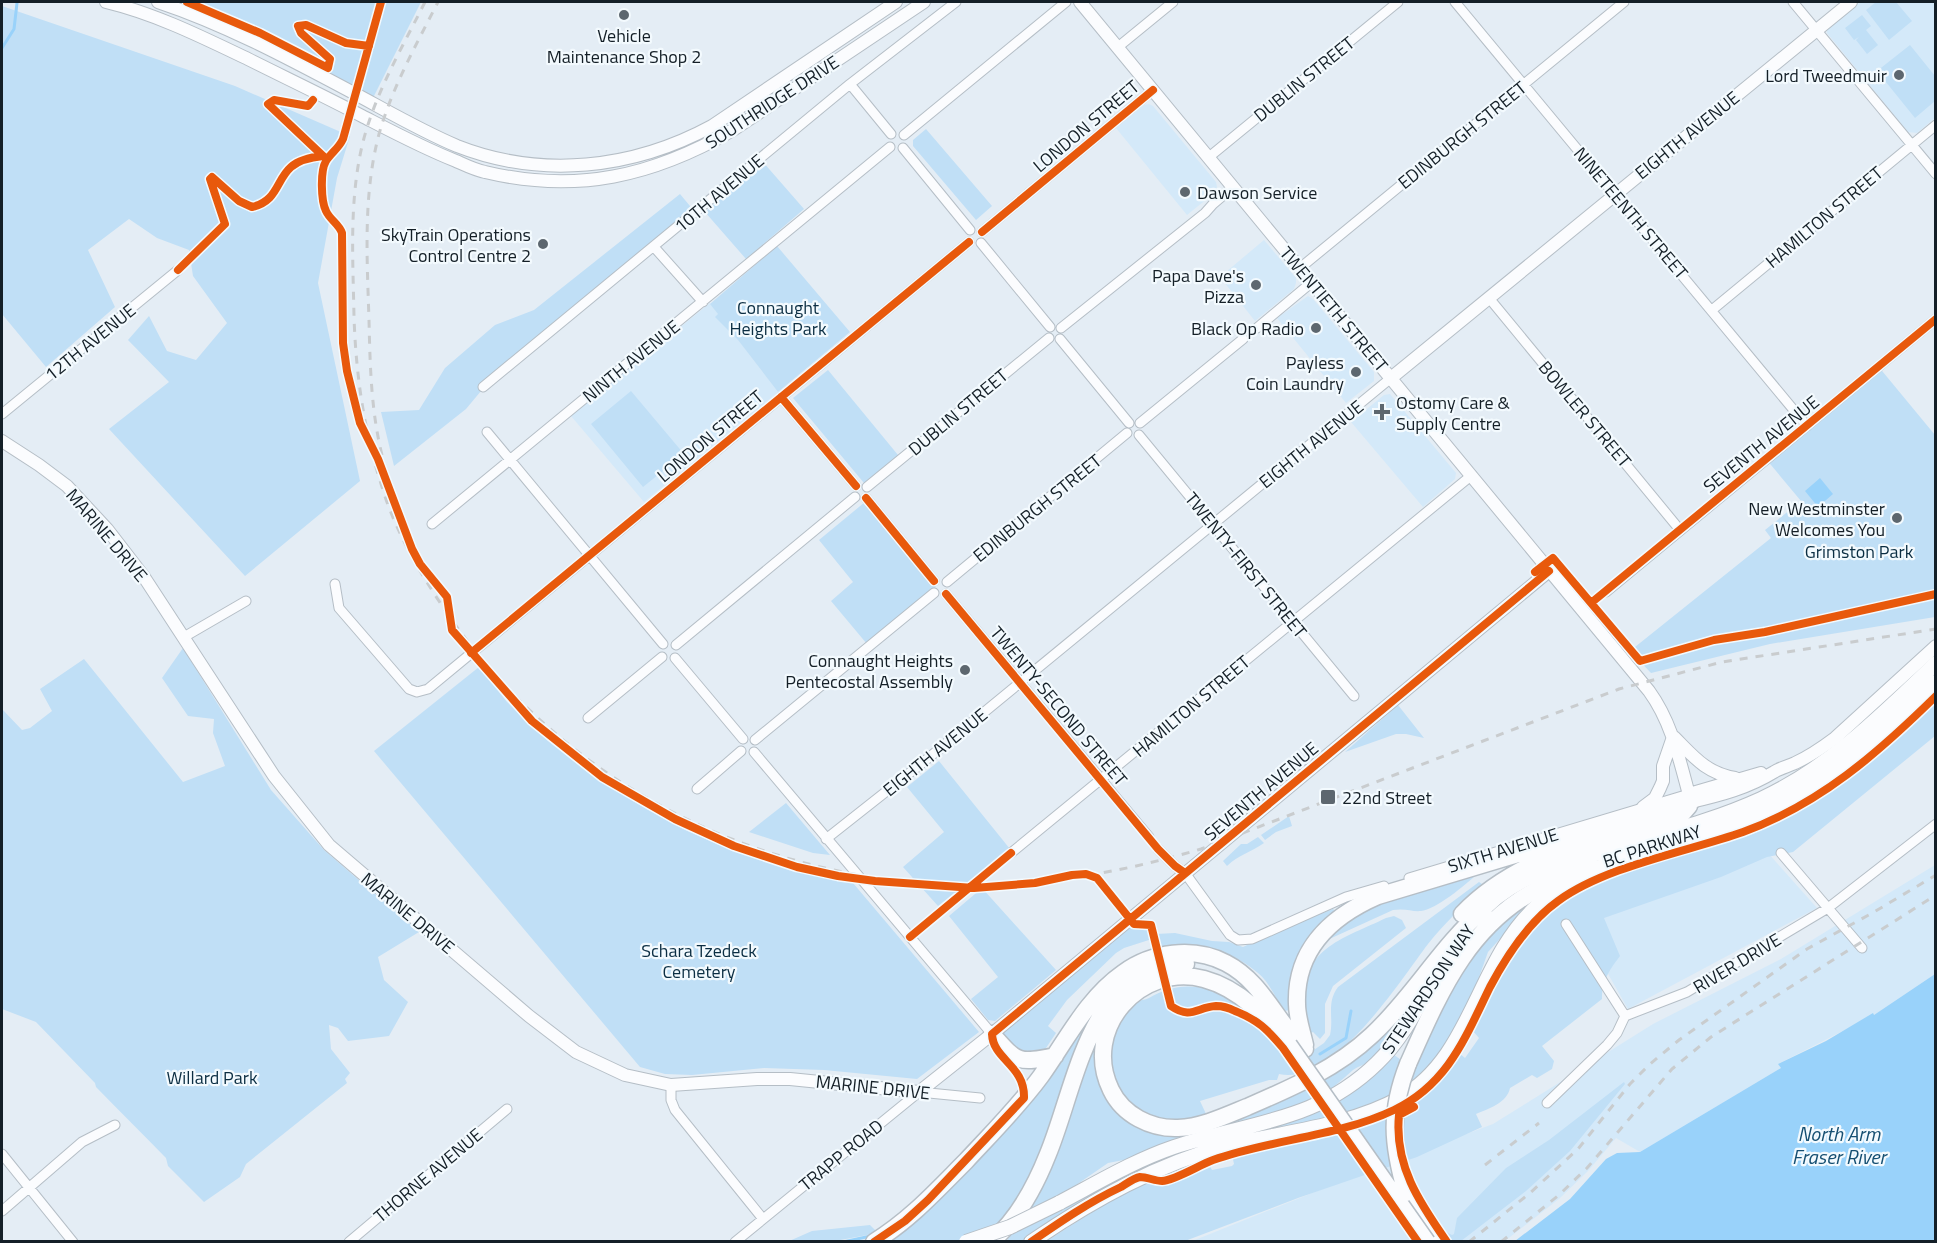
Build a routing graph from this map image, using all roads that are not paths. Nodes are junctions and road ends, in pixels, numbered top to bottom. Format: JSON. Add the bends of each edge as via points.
{"nodes":[{"id":1,"x":106,"y":2,"type":"edge"},
{"id":2,"x":158,"y":2,"type":"edge"},
{"id":3,"x":896,"y":2,"type":"edge"},
{"id":4,"x":924,"y":2,"type":"edge"},
{"id":5,"x":956,"y":2,"type":"edge"},
{"id":6,"x":1080,"y":2,"type":"edge"},
{"id":7,"x":1173,"y":2,"type":"edge"},
{"id":8,"x":1398,"y":2,"type":"edge"},
{"id":9,"x":1455,"y":2,"type":"edge"},
{"id":10,"x":1624,"y":2,"type":"edge"},
{"id":11,"x":1793,"y":2,"type":"edge"},
{"id":12,"x":1851,"y":2,"type":"edge"},
{"id":13,"x":1063,"y":4,"type":"edge"},
{"id":14,"x":1816,"y":29,"type":"junction"},
{"id":15,"x":1118,"y":47,"type":"junction"},
{"id":16,"x":850,"y":84,"type":"junction"},
{"id":17,"x":1523,"y":84,"type":"junction"},
{"id":18,"x":1153,"y":90,"type":"junction"},
{"id":19,"x":1935,"y":125,"type":"edge"},
{"id":20,"x":891,"y":134,"type":"junction"},
{"id":21,"x":904,"y":135,"type":"junction"},
{"id":22,"x":1912,"y":145,"type":"junction"},
{"id":23,"x":890,"y":147,"type":"junction"},
{"id":24,"x":903,"y":148,"type":"junction"},
{"id":25,"x":1209,"y":157,"type":"junction"},
{"id":26,"x":541,"y":166,"type":"junction"},
{"id":27,"x":1935,"y":174,"type":"edge"},
{"id":28,"x":520,"y":178,"type":"junction"},
{"id":29,"x":1233,"y":187,"type":"junction"},
{"id":30,"x":1614,"y":195,"type":"junction"},
{"id":31,"x":970,"y":230,"type":"junction"},
{"id":32,"x":982,"y":231,"type":"junction"},
{"id":33,"x":969,"y":242,"type":"junction"},
{"id":34,"x":981,"y":243,"type":"junction"},
{"id":35,"x":654,"y":247,"type":"junction"},
{"id":36,"x":1300,"y":268,"type":"junction"},
{"id":37,"x":178,"y":270,"type":"dead end"},
{"id":38,"x":1312,"y":282,"type":"junction"},
{"id":39,"x":1489,"y":298,"type":"junction"},
{"id":40,"x":703,"y":302,"type":"junction"},
{"id":41,"x":1712,"y":310,"type":"junction"},
{"id":42,"x":1935,"y":319,"type":"edge"},
{"id":43,"x":1050,"y":327,"type":"junction"},
{"id":44,"x":1061,"y":328,"type":"junction"},
{"id":45,"x":1257,"y":328,"type":"dead end"},
{"id":46,"x":1049,"y":338,"type":"junction"},
{"id":47,"x":1060,"y":339,"type":"junction"},
{"id":48,"x":1243,"y":339,"type":"dead end"},
{"id":49,"x":1391,"y":378,"type":"junction"},
{"id":50,"x":483,"y":387,"type":"dead end"},
{"id":51,"x":781,"y":397,"type":"junction"},
{"id":52,"x":2,"y":414,"type":"edge"},
{"id":53,"x":1128,"y":423,"type":"junction"},
{"id":54,"x":1140,"y":423,"type":"junction"},
{"id":55,"x":1807,"y":426,"type":"junction"},
{"id":56,"x":487,"y":432,"type":"dead end"},
{"id":57,"x":1127,"y":433,"type":"junction"},
{"id":58,"x":1138,"y":435,"type":"junction"},
{"id":59,"x":2,"y":441,"type":"edge"},
{"id":60,"x":510,"y":460,"type":"junction"},
{"id":61,"x":1472,"y":475,"type":"junction"},
{"id":62,"x":856,"y":486,"type":"junction"},
{"id":63,"x":867,"y":488,"type":"junction"},
{"id":64,"x":855,"y":497,"type":"junction"},
{"id":65,"x":866,"y":498,"type":"junction"},
{"id":66,"x":432,"y":524,"type":"dead end"},
{"id":67,"x":1213,"y":525,"type":"junction"},
{"id":68,"x":1680,"y":530,"type":"junction"},
{"id":69,"x":590,"y":555,"type":"junction"},
{"id":70,"x":1549,"y":571,"type":"junction"},
{"id":71,"x":934,"y":581,"type":"junction"},
{"id":72,"x":947,"y":582,"type":"junction"},
{"id":73,"x":335,"y":584,"type":"dead end"},
{"id":74,"x":1606,"y":592,"type":"dead end"},
{"id":75,"x":934,"y":593,"type":"junction"},
{"id":76,"x":945,"y":594,"type":"junction"},
{"id":77,"x":246,"y":601,"type":"dead end"},
{"id":78,"x":1293,"y":622,"type":"junction"},
{"id":79,"x":184,"y":636,"type":"junction"},
{"id":80,"x":1935,"y":637,"type":"edge"},
{"id":81,"x":663,"y":644,"type":"junction"},
{"id":82,"x":676,"y":645,"type":"junction"},
{"id":83,"x":1935,"y":646,"type":"edge"},
{"id":84,"x":662,"y":657,"type":"junction"},
{"id":85,"x":675,"y":658,"type":"junction"},
{"id":86,"x":1921,"y":658,"type":"junction"},
{"id":87,"x":1935,"y":663,"type":"edge"},
{"id":88,"x":1935,"y":682,"type":"edge"},
{"id":89,"x":1020,"y":683,"type":"junction"},
{"id":90,"x":1354,"y":696,"type":"dead end"},
{"id":91,"x":588,"y":718,"type":"dead end"},
{"id":92,"x":1673,"y":736,"type":"junction"},
{"id":93,"x":743,"y":739,"type":"junction"},
{"id":94,"x":755,"y":740,"type":"junction"},
{"id":95,"x":741,"y":751,"type":"junction"},
{"id":96,"x":754,"y":752,"type":"junction"},
{"id":97,"x":1774,"y":772,"type":"junction"},
{"id":98,"x":1739,"y":779,"type":"junction"},
{"id":99,"x":1101,"y":781,"type":"junction"},
{"id":100,"x":697,"y":789,"type":"dead end"},
{"id":101,"x":1690,"y":798,"type":"junction"},
{"id":102,"x":1643,"y":807,"type":"junction"},
{"id":103,"x":1935,"y":824,"type":"edge"},
{"id":104,"x":1149,"y":837,"type":"dead end"},
{"id":105,"x":826,"y":838,"type":"junction"},
{"id":106,"x":1158,"y":849,"type":"dead end"},
{"id":107,"x":1011,"y":853,"type":"dead end"},
{"id":108,"x":1781,"y":853,"type":"dead end"},
{"id":109,"x":1596,"y":868,"type":"junction"},
{"id":110,"x":1185,"y":873,"type":"junction"},
{"id":111,"x":1828,"y":908,"type":"junction"},
{"id":112,"x":1484,"y":909,"type":"junction"},
{"id":113,"x":1566,"y":924,"type":"dead end"},
{"id":114,"x":1862,"y":948,"type":"dead end"},
{"id":115,"x":1625,"y":1016,"type":"junction"},
{"id":116,"x":992,"y":1034,"type":"junction"},
{"id":117,"x":1298,"y":1043,"type":"junction"},
{"id":118,"x":1055,"y":1056,"type":"junction"},
{"id":119,"x":1337,"y":1062,"type":"junction"},
{"id":120,"x":671,"y":1085,"type":"junction"},
{"id":121,"x":919,"y":1092,"type":"junction"},
{"id":122,"x":980,"y":1098,"type":"dead end"},
{"id":123,"x":1547,"y":1103,"type":"dead end"},
{"id":124,"x":507,"y":1109,"type":"dead end"},
{"id":125,"x":115,"y":1125,"type":"dead end"},
{"id":126,"x":2,"y":1154,"type":"edge"},
{"id":127,"x":28,"y":1187,"type":"junction"},
{"id":128,"x":1406,"y":1193,"type":"junction"},
{"id":129,"x":2,"y":1211,"type":"edge"},
{"id":130,"x":763,"y":1219,"type":"junction"},
{"id":131,"x":73,"y":1242,"type":"edge"},
{"id":132,"x":349,"y":1242,"type":"edge"},
{"id":133,"x":735,"y":1242,"type":"edge"},
{"id":134,"x":874,"y":1242,"type":"edge"},
{"id":135,"x":966,"y":1242,"type":"edge"},
{"id":136,"x":991,"y":1242,"type":"edge"},
{"id":137,"x":1031,"y":1242,"type":"edge"},
{"id":138,"x":1427,"y":1242,"type":"edge"},
{"id":139,"x":1440,"y":1242,"type":"edge"}],
"edges":[{"from":1,"to":28,"type":"street","name":"SOUTHRIDGE DRIVE","via":[[181,26],[424,149],[484,172]]},
{"from":2,"to":26,"type":"street","name":"SOUTHRIDGE DRIVE","via":[[240,35],[458,146]]},
{"from":3,"to":26,"type":"street","name":"SOUTHRIDGE DRIVE","via":[[690,138],[607,163]]},
{"from":4,"to":28,"type":"street","name":"SOUTHRIDGE DRIVE","via":[[733,130],[680,158],[601,179],[549,182]]},
{"from":5,"to":16,"type":"street","name":"10TH AVENUE"},
{"from":6,"to":15,"type":"street","name":"TWENTIETH STREET"},
{"from":7,"to":15,"type":"street"},
{"from":8,"to":25,"type":"street","name":"DUBLIN STREET"},
{"from":9,"to":17,"type":"street","name":"NINETEENTH STREET"},
{"from":10,"to":17,"type":"street","name":"EDINBURGH STREET"},
{"from":11,"to":14,"type":"street"},
{"from":12,"to":14,"type":"street","name":"EIGHTH AVENUE"},
{"from":13,"to":21,"type":"street"},
{"from":14,"to":22,"type":"street"},
{"from":14,"to":30,"type":"street","name":"EIGHTH AVENUE"},
{"from":15,"to":18,"type":"street","name":"TWENTIETH STREET"},
{"from":16,"to":20,"type":"street"},
{"from":16,"to":35,"type":"street","name":"10TH AVENUE"},
{"from":17,"to":30,"type":"street","name":"NINETEENTH STREET"},
{"from":17,"to":36,"type":"street","name":"EDINBURGH STREET"},
{"from":18,"to":25,"type":"street","name":"TWENTIETH STREET"},
{"from":18,"to":32,"type":"street","name":"LONDON STREET"},
{"from":19,"to":22,"type":"street","name":"HAMILTON STREET"},
{"from":20,"to":21,"type":"street"},
{"from":20,"to":23,"type":"street"},
{"from":21,"to":24,"type":"street"},
{"from":22,"to":27,"type":"street"},
{"from":22,"to":41,"type":"street","name":"HAMILTON STREET"},
{"from":23,"to":24,"type":"street"},
{"from":23,"to":40,"type":"street","name":"NINTH AVENUE"},
{"from":24,"to":31,"type":"street"},
{"from":25,"to":29,"type":"street","name":"TWENTIETH STREET"},
{"from":26,"to":28,"type":"street"},
{"from":29,"to":36,"type":"street","name":"TWENTIETH STREET"},
{"from":29,"to":44,"type":"street"},
{"from":30,"to":39,"type":"street","name":"EIGHTH AVENUE"},
{"from":30,"to":41,"type":"street","name":"NINETEENTH STREET"},
{"from":31,"to":32,"type":"street"},
{"from":31,"to":33,"type":"street"},
{"from":32,"to":34,"type":"street"},
{"from":33,"to":34,"type":"street"},
{"from":33,"to":51,"type":"street","name":"LONDON STREET"},
{"from":34,"to":43,"type":"street"},
{"from":35,"to":40,"type":"street"},
{"from":35,"to":50,"type":"street","name":"10TH AVENUE"},
{"from":36,"to":38,"type":"street","name":"TWENTIETH STREET"},
{"from":37,"to":52,"type":"street","name":"12TH AVENUE"},
{"from":38,"to":45,"type":"street"},
{"from":38,"to":49,"type":"street","name":"TWENTIETH STREET"},
{"from":39,"to":49,"type":"street","name":"EIGHTH AVENUE"},
{"from":39,"to":68,"type":"street","name":"BOWLER STREET"},
{"from":40,"to":60,"type":"street","name":"NINTH AVENUE"},
{"from":41,"to":55,"type":"street","name":"NINETEENTH STREET"},
{"from":42,"to":55,"type":"street","name":"SEVENTH AVENUE"},
{"from":43,"to":44,"type":"street"},
{"from":43,"to":46,"type":"street"},
{"from":44,"to":47,"type":"street"},
{"from":46,"to":47,"type":"street"},
{"from":46,"to":63,"type":"street","name":"DUBLIN STREET"},
{"from":47,"to":53,"type":"street"},
{"from":48,"to":54,"type":"street"},
{"from":49,"to":61,"type":"street","name":"TWENTIETH STREET"},
{"from":49,"to":67,"type":"street","name":"EIGHTH AVENUE"},
{"from":51,"to":62,"type":"street"},
{"from":51,"to":69,"type":"street","name":"LONDON STREET"},
{"from":53,"to":54,"type":"street"},
{"from":53,"to":57,"type":"street"},
{"from":54,"to":58,"type":"street"},
{"from":55,"to":68,"type":"street","name":"SEVENTH AVENUE"},
{"from":56,"to":60,"type":"street"},
{"from":57,"to":58,"type":"street"},
{"from":57,"to":72,"type":"street","name":"EDINBURGH STREET"},
{"from":58,"to":67,"type":"street","name":"TWENTY-FIRST STREET"},
{"from":59,"to":79,"type":"street","name":"MARINE DRIVE","via":[[67,486],[87,507],[144,577]]},
{"from":60,"to":66,"type":"street","name":"NINTH AVENUE"},
{"from":60,"to":69,"type":"street"},
{"from":61,"to":70,"type":"street","name":"TWENTIETH STREET"},
{"from":61,"to":78,"type":"street","name":"HAMILTON STREET"},
{"from":62,"to":63,"type":"street"},
{"from":62,"to":64,"type":"street"},
{"from":63,"to":65,"type":"street"},
{"from":64,"to":65,"type":"street"},
{"from":64,"to":82,"type":"street"},
{"from":65,"to":71,"type":"street"},
{"from":67,"to":78,"type":"street","name":"TWENTY-FIRST STREET"},
{"from":67,"to":89,"type":"street","name":"EIGHTH AVENUE"},
{"from":68,"to":74,"type":"street","name":"SEVENTH AVENUE"},
{"from":69,"to":73,"type":"street","name":"LONDON STREET","via":[[428,689],[417,693],[339,608]]},
{"from":69,"to":81,"type":"street"},
{"from":70,"to":92,"type":"street","name":"TWENTIETH STREET","via":[[1649,691]]},
{"from":70,"to":110,"type":"street","name":"SEVENTH AVENUE"},
{"from":71,"to":72,"type":"street"},
{"from":71,"to":75,"type":"street"},
{"from":72,"to":76,"type":"street"},
{"from":75,"to":76,"type":"street"},
{"from":75,"to":94,"type":"street"},
{"from":76,"to":89,"type":"street","name":"TWENTY-SECOND STREET"},
{"from":77,"to":79,"type":"street"},
{"from":78,"to":90,"type":"street","name":"TWENTY-FIRST STREET"},
{"from":78,"to":99,"type":"street","name":"HAMILTON STREET"},
{"from":79,"to":120,"type":"street","name":"MARINE DRIVE","via":[[261,757],[329,845],[576,1052],[625,1075]]},
{"from":80,"to":86,"type":"street","name":"SIXTH AVENUE"},
{"from":81,"to":82,"type":"street"},
{"from":81,"to":84,"type":"street"},
{"from":82,"to":85,"type":"street"},
{"from":83,"to":86,"type":"street","name":"SIXTH AVENUE"},
{"from":84,"to":85,"type":"street"},
{"from":84,"to":91,"type":"street"},
{"from":85,"to":93,"type":"street"},
{"from":86,"to":97,"type":"street","name":"SIXTH AVENUE","via":[[1835,738]]},
{"from":87,"to":112,"type":"main road","name":"STEWARDSON WAY","via":[[1846,747],[1788,785],[1724,814],[1558,866],[1506,891]]},
{"from":88,"to":109,"type":"main road","via":[[1851,759],[1791,799],[1722,828]]},
{"from":89,"to":99,"type":"street","name":"TWENTY-SECOND STREET"},
{"from":89,"to":105,"type":"street","name":"EIGHTH AVENUE"},
{"from":92,"to":98,"type":"street","via":[[1710,771]]},
{"from":92,"to":101,"type":"street","name":"TWENTIETH STREET"},
{"from":92,"to":102,"type":"street","via":[[1663,781],[1655,798]]},
{"from":93,"to":94,"type":"street"},
{"from":93,"to":95,"type":"street"},
{"from":94,"to":96,"type":"street"},
{"from":95,"to":96,"type":"street","via":[[749,755]]},
{"from":95,"to":100,"type":"street"},
{"from":96,"to":105,"type":"street"},
{"from":97,"to":98,"type":"street","name":"SIXTH AVENUE"},
{"from":97,"to":101,"type":"street","name":"SIXTH AVENUE","via":[[1744,787]]},
{"from":98,"to":101,"type":"street","name":"SIXTH AVENUE"},
{"from":99,"to":104,"type":"street","name":"TWENTY-SECOND STREET"},
{"from":99,"to":107,"type":"street","name":"HAMILTON STREET"},
{"from":101,"to":102,"type":"street","name":"SIXTH AVENUE"},
{"from":101,"to":117,"type":"highway","via":[[1389,892],[1350,909],[1323,932],[1306,957],[1297,1006]]},
{"from":101,"to":119,"type":"highway","via":[[1682,814],[1672,819],[1557,854],[1495,885],[1464,913],[1367,1032]]},
{"from":102,"to":110,"type":"street","name":"SIXTH AVENUE","via":[[1346,897],[1252,939],[1238,940],[1230,935]]},
{"from":103,"to":111,"type":"street","name":"RIVER DRIVE"},
{"from":105,"to":116,"type":"street"},
{"from":106,"to":110,"type":"street"},
{"from":108,"to":111,"type":"street"},
{"from":109,"to":128,"type":"highway","bridge":true,"via":[[1544,886],[1508,909],[1485,928],[1449,978],[1398,1092],[1393,1128]]},
{"from":109,"to":137,"type":"main road","via":[[1560,888],[1524,919],[1498,955],[1445,1057],[1421,1083],[1399,1099],[1329,1123],[1193,1156],[1109,1192]]},
{"from":110,"to":116,"type":"street","name":"SEVENTH AVENUE"},
{"from":111,"to":114,"type":"street"},
{"from":111,"to":115,"type":"street","name":"RIVER DRIVE","via":[[1687,992]]},
{"from":112,"to":119,"type":"highway","via":[[1453,939],[1372,1036]]},
{"from":112,"to":135,"type":"main road","name":"STEWARDSON WAY","bridge":true,"via":[[1449,954],[1389,1050],[1350,1086],[1310,1109],[1159,1153],[1010,1227]]},
{"from":113,"to":115,"type":"street"},
{"from":115,"to":123,"type":"street","via":[[1607,1045]]},
{"from":116,"to":118,"type":"highway","via":[[1012,1056],[1028,1062]]},
{"from":116,"to":121,"type":"street","name":"SEVENTH AVENUE"},
{"from":117,"to":118,"type":"highway","via":[[1257,987],[1236,969],[1212,957],[1169,954],[1140,962],[1111,982]]},
{"from":117,"to":119,"type":"highway","via":[[1224,986],[1203,979],[1173,978],[1145,987],[1116,1013],[1105,1035],[1103,1070],[1112,1093],[1129,1113],[1156,1126],[1178,1128],[1221,1118],[1308,1080]]},
{"from":117,"to":128,"type":"highway"},
{"from":117,"to":136,"type":"highway","via":[[1250,991],[1221,972],[1197,965],[1171,965],[1131,980],[1110,1000],[1094,1028],[1032,1189],[1012,1220]]},
{"from":117,"to":138,"type":"highway","bridge":true},
{"from":118,"to":134,"type":"highway","via":[[1033,1087],[928,1200]]},
{"from":120,"to":121,"type":"street","name":"MARINE DRIVE","via":[[790,1079]]},
{"from":120,"to":130,"type":"street","via":[[675,1110]]},
{"from":121,"to":122,"type":"street","name":"MARINE DRIVE"},
{"from":121,"to":130,"type":"street","name":"TRAPP ROAD"},
{"from":124,"to":132,"type":"street","name":"THORNE AVENUE"},
{"from":125,"to":127,"type":"street","via":[[82,1142]]},
{"from":126,"to":127,"type":"street"},
{"from":127,"to":129,"type":"street"},
{"from":127,"to":131,"type":"street"},
{"from":128,"to":139,"type":"highway"},
{"from":130,"to":133,"type":"street","name":"TRAPP ROAD"}]}
